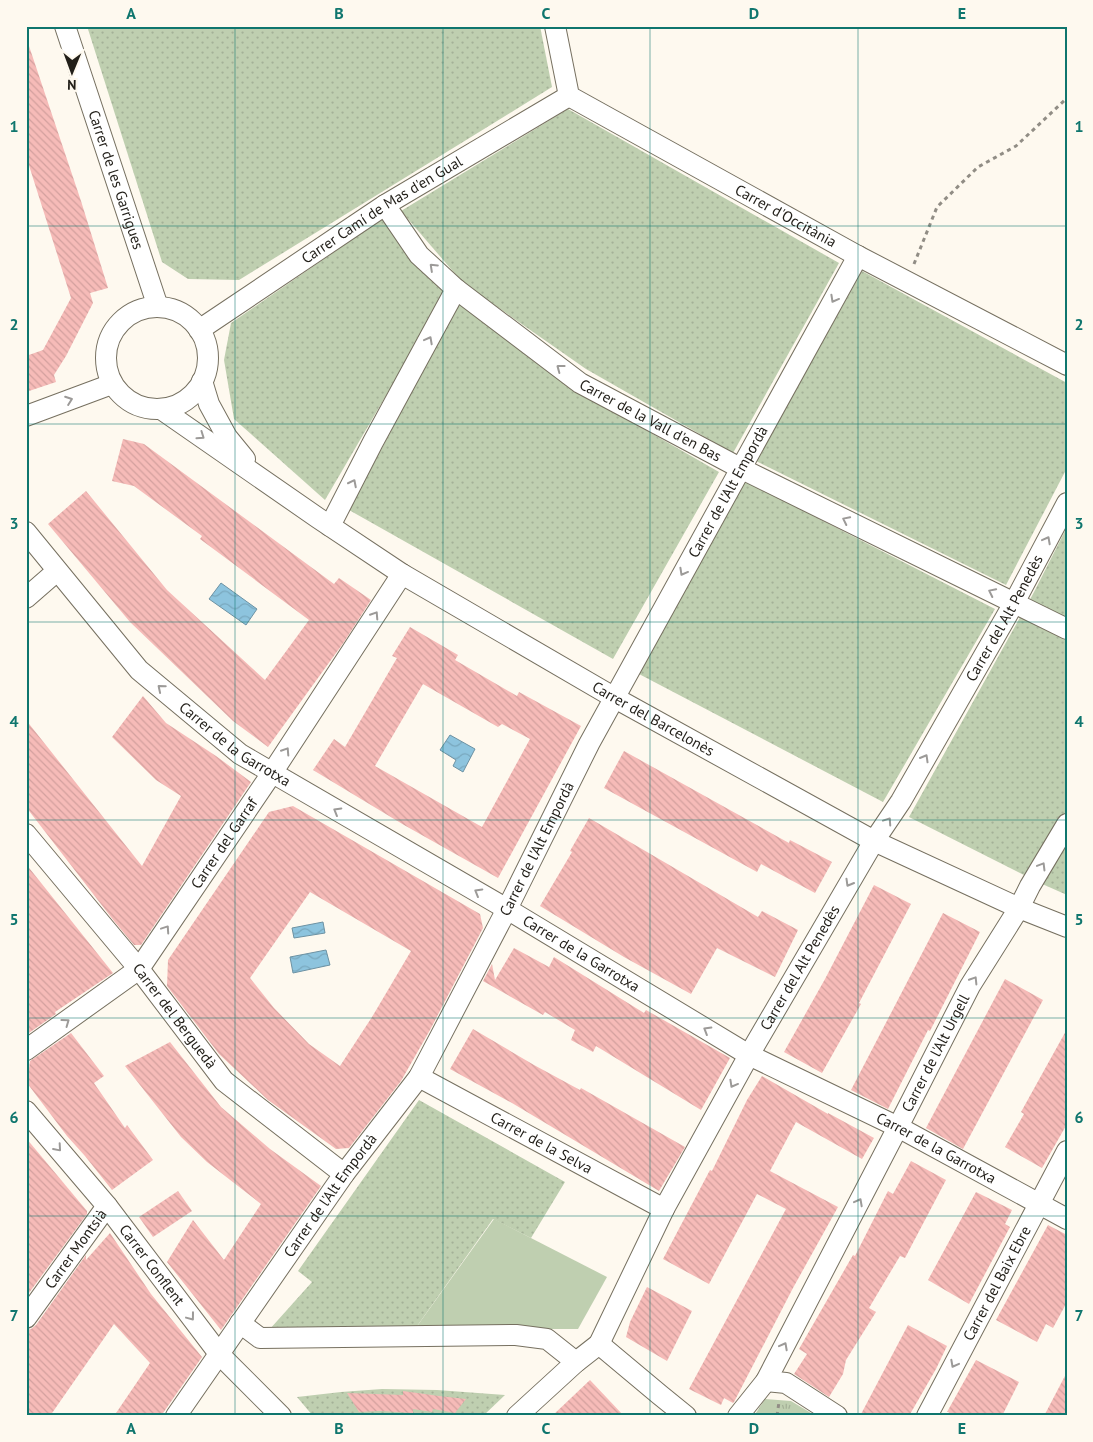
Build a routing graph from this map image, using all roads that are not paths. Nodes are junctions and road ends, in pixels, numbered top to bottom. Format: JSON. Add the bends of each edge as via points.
{"nodes":[{"id":1,"x":65,"y":26,"type":"edge"},
{"id":2,"x":555,"y":26,"type":"edge"},
{"id":3,"x":569,"y":96,"type":"junction"},
{"id":4,"x":385,"y":205,"type":"junction"},
{"id":5,"x":858,"y":256,"type":"junction"},
{"id":6,"x":456,"y":289,"type":"junction"},
{"id":7,"x":158,"y":307,"type":"junction"},
{"id":8,"x":199,"y":330,"type":"junction"},
{"id":9,"x":1067,"y":365,"type":"edge"},
{"id":10,"x":202,"y":381,"type":"junction"},
{"id":11,"x":112,"y":384,"type":"junction"},
{"id":12,"x":161,"y":409,"type":"junction"},
{"id":13,"x":26,"y":416,"type":"edge"},
{"id":14,"x":740,"y":468,"type":"junction"},
{"id":15,"x":259,"y":476,"type":"junction"},
{"id":16,"x":1067,"y":503,"type":"edge"},
{"id":17,"x":330,"y":526,"type":"junction"},
{"id":18,"x":26,"y":532,"type":"edge"},
{"id":19,"x":57,"y":571,"type":"junction"},
{"id":20,"x":402,"y":574,"type":"junction"},
{"id":21,"x":26,"y":598,"type":"edge"},
{"id":22,"x":1014,"y":603,"type":"junction"},
{"id":23,"x":1067,"y":629,"type":"edge"},
{"id":24,"x":615,"y":698,"type":"junction"},
{"id":25,"x":272,"y":773,"type":"junction"},
{"id":26,"x":1067,"y":824,"type":"edge"},
{"id":27,"x":26,"y":834,"type":"edge"},
{"id":28,"x":874,"y":841,"type":"junction"},
{"id":29,"x":1019,"y":908,"type":"junction"},
{"id":30,"x":507,"y":909,"type":"junction"},
{"id":31,"x":1067,"y":927,"type":"edge"},
{"id":32,"x":139,"y":970,"type":"junction"},
{"id":33,"x":26,"y":1050,"type":"edge"},
{"id":34,"x":749,"y":1055,"type":"junction"},
{"id":35,"x":419,"y":1077,"type":"junction"},
{"id":36,"x":26,"y":1111,"type":"edge"},
{"id":37,"x":898,"y":1127,"type":"junction"},
{"id":38,"x":1067,"y":1151,"type":"edge"},
{"id":39,"x":344,"y":1174,"type":"junction"},
{"id":40,"x":1039,"y":1204,"type":"junction"},
{"id":41,"x":107,"y":1206,"type":"junction"},
{"id":42,"x":664,"y":1209,"type":"junction"},
{"id":43,"x":1067,"y":1219,"type":"edge"},
{"id":44,"x":26,"y":1318,"type":"edge"},
{"id":45,"x":240,"y":1323,"type":"junction"},
{"id":46,"x":599,"y":1344,"type":"junction"},
{"id":47,"x":220,"y":1355,"type":"junction"},
{"id":48,"x":576,"y":1362,"type":"junction"},
{"id":49,"x":766,"y":1381,"type":"junction"},
{"id":50,"x":176,"y":1416,"type":"edge"},
{"id":51,"x":281,"y":1416,"type":"edge"},
{"id":52,"x":517,"y":1416,"type":"edge"},
{"id":53,"x":686,"y":1416,"type":"edge"},
{"id":54,"x":738,"y":1416,"type":"edge"},
{"id":55,"x":837,"y":1416,"type":"edge"},
{"id":56,"x":927,"y":1416,"type":"edge"}],
"edges":[{"from":1,"to":7,"type":"street","name":"Carrer de les Garrigues"},
{"from":2,"to":3,"type":"street"},
{"from":3,"to":4,"type":"street","name":"Carrer Camí de Mas d'en Gual"},
{"from":3,"to":5,"type":"street","name":"Carrer d'Occitània"},
{"from":6,"to":4,"type":"street","name":"Carrer de la Vall d'en Bas","one_way":true,"via":[[419,255]]},
{"from":4,"to":8,"type":"street","name":"Carrer Camí de Mas d'en Gual"},
{"from":5,"to":9,"type":"street","name":"Carrer d'Occitània"},
{"from":5,"to":14,"type":"street","name":"Carrer de l'Alt Empordà","one_way":true},
{"from":14,"to":6,"type":"street","name":"Carrer de la Vall d'en Bas","one_way":true,"via":[[580,383]]},
{"from":17,"to":6,"type":"street","one_way":true},
{"from":7,"to":8,"type":"street","via":[[182,313]]},
{"from":7,"to":11,"type":"street","via":[[140,309],[124,318],[112,332],[106,349],[106,367]]},
{"from":8,"to":10,"type":"street","via":[[208,355]]},
{"from":10,"to":12,"type":"street","via":[[185,400]]},
{"from":10,"to":15,"type":"street","name":"Carrer del Barcelonès","via":[[209,404],[227,436]]},
{"from":11,"to":12,"type":"street","via":[[133,403]]},
{"from":13,"to":11,"type":"street","one_way":true},
{"from":12,"to":15,"type":"street","name":"Carrer del Barcelonès","one_way":true},
{"from":22,"to":14,"type":"street","name":"Carrer de la Vall d'en Bas","one_way":true},
{"from":14,"to":24,"type":"street","name":"Carrer de l'Alt Empordà","one_way":true},
{"from":15,"to":17,"type":"street","name":"Carrer del Barcelonès"},
{"from":22,"to":16,"type":"street","name":"Carrer del Alt Penedès","one_way":true},
{"from":17,"to":20,"type":"street","name":"Carrer del Barcelonès"},
{"from":18,"to":19,"type":"street","name":"Carrer de la Garrotxa"},
{"from":19,"to":21,"type":"street"},
{"from":25,"to":19,"type":"street","name":"Carrer de la Garrotxa","one_way":true,"via":[[240,754],[139,670]]},
{"from":20,"to":24,"type":"street","name":"Carrer del Barcelonès"},
{"from":25,"to":20,"type":"street","name":"Carrer del Garraf","one_way":true},
{"from":22,"to":23,"type":"street","name":"Carrer de la Vall d'en Bas"},
{"from":28,"to":22,"type":"street","name":"Carrer del Alt Penedès","one_way":true},
{"from":24,"to":28,"type":"street","name":"Carrer del Barcelonès"},
{"from":24,"to":30,"type":"street","name":"Carrer de l'Alt Empordà"},
{"from":30,"to":25,"type":"street","name":"Carrer de la Garrotxa","one_way":true},
{"from":32,"to":25,"type":"street","name":"Carrer del Garraf","one_way":true},
{"from":29,"to":26,"type":"street","name":"Carrer de l'Alt Urgell","one_way":true},
{"from":27,"to":32,"type":"street","name":"Carrer del Berguedà"},
{"from":28,"to":29,"type":"street","name":"Carrer del Barcelonès"},
{"from":28,"to":34,"type":"street","name":"Carrer del Alt Penedès","one_way":true},
{"from":29,"to":31,"type":"street","name":"Carrer del Barcelonès"},
{"from":37,"to":29,"type":"street","name":"Carrer de l'Alt Urgell","one_way":true,"via":[[970,986]]},
{"from":34,"to":30,"type":"street","name":"Carrer de la Garrotxa","one_way":true},
{"from":30,"to":35,"type":"street","name":"Carrer de l'Alt Empordà"},
{"from":33,"to":32,"type":"street","name":"Carrer del Garraf","one_way":true},
{"from":32,"to":39,"type":"street","name":"Carrer del Berguedà","via":[[224,1081]]},
{"from":34,"to":37,"type":"street","name":"Carrer de la Garrotxa"},
{"from":34,"to":42,"type":"street","name":"Carrer del Alt Penedès","one_way":true},
{"from":35,"to":39,"type":"street","name":"Carrer de l'Alt Empordà"},
{"from":35,"to":42,"type":"street","name":"Carrer de la Selva"},
{"from":36,"to":41,"type":"street","name":"Carrer Conflent","one_way":true},
{"from":37,"to":40,"type":"street","name":"Carrer de la Garrotxa"},
{"from":49,"to":37,"type":"street","name":"Carrer de l'Alt Urgell","one_way":true},
{"from":38,"to":40,"type":"street","name":"Carrer del Baix Ebre"},
{"from":39,"to":45,"type":"street","name":"Carrer de l'Alt Empordà"},
{"from":40,"to":43,"type":"street","name":"Carrer de la Garrotxa"},
{"from":40,"to":56,"type":"street","name":"Carrer del Baix Ebre","one_way":true},
{"from":41,"to":44,"type":"street","name":"Carrer Montsià"},
{"from":41,"to":47,"type":"street","name":"Carrer Conflent","one_way":true},
{"from":42,"to":46,"type":"street","name":"Carrer del Alt Penedès"},
{"from":45,"to":47,"type":"street","name":"Carrer de l'Alt Empordà"},
{"from":45,"to":48,"type":"street","via":[[260,1338],[516,1335],[547,1339]]},
{"from":46,"to":48,"type":"street","name":"Carrer del Alt Penedès"},
{"from":46,"to":53,"type":"street"},
{"from":47,"to":50,"type":"street","name":"Carrer de l'Alt Empordà"},
{"from":47,"to":51,"type":"street","name":"Carrer Conflent"},
{"from":48,"to":52,"type":"street","name":"Carrer del Alt Penedès"},
{"from":49,"to":54,"type":"street","name":"Carrer de l'Alt Urgell"},
{"from":49,"to":55,"type":"street","via":[[786,1383]]}]}
